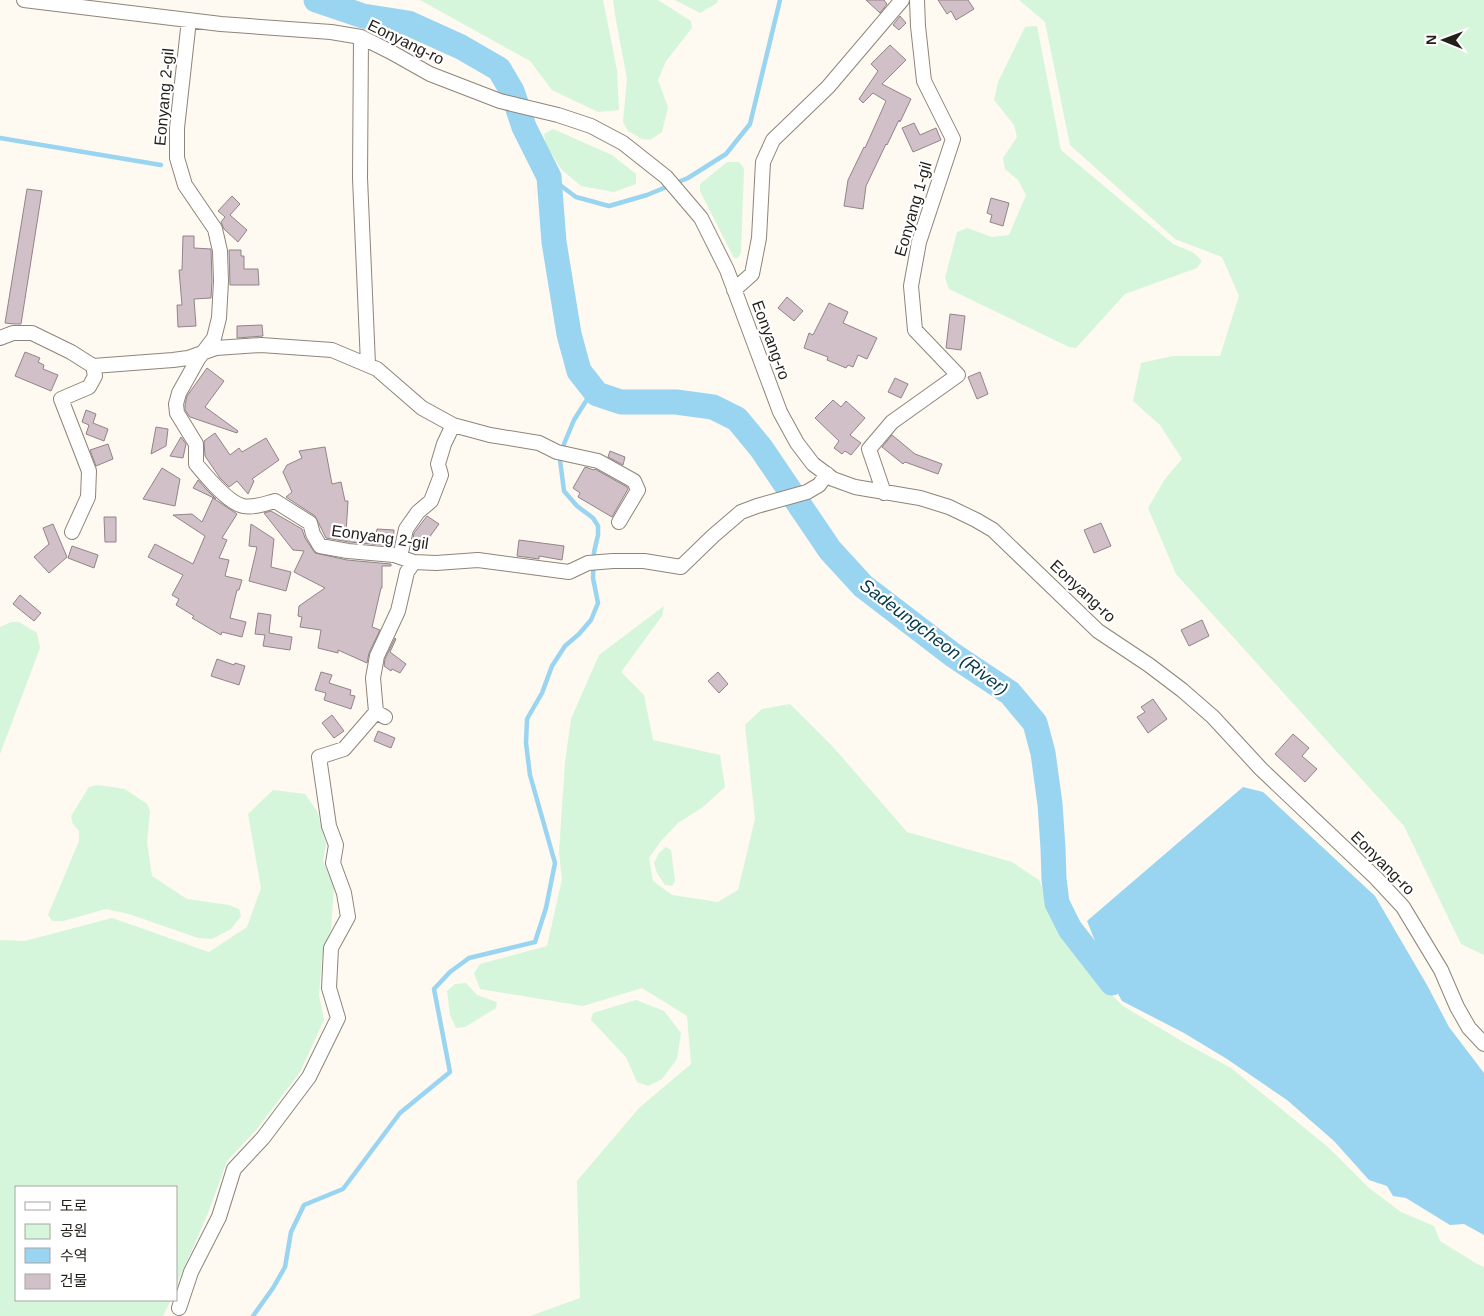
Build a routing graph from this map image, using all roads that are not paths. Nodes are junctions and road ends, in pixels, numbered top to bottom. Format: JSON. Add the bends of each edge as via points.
{"nodes":[{"id":1,"x":24,"y":0,"type":"edge"},
{"id":2,"x":902,"y":0,"type":"edge"},
{"id":3,"x":917,"y":0,"type":"edge"},
{"id":4,"x":189,"y":20,"type":"junction"},
{"id":5,"x":361,"y":38,"type":"junction"},
{"id":6,"x":734,"y":290,"type":"junction"},
{"id":7,"x":0,"y":338,"type":"edge"},
{"id":8,"x":202,"y":354,"type":"junction"},
{"id":9,"x":368,"y":364,"type":"junction"},
{"id":10,"x":93,"y":366,"type":"junction"},
{"id":11,"x":453,"y":425,"type":"junction"},
{"id":12,"x":827,"y":474,"type":"junction"},
{"id":13,"x":884,"y":493,"type":"junction"},
{"id":14,"x":619,"y":522,"type":"dead end"},
{"id":15,"x":72,"y":532,"type":"dead end"},
{"id":16,"x":400,"y":557,"type":"junction"},
{"id":17,"x":414,"y":562,"type":"junction"},
{"id":18,"x":1484,"y":1044,"type":"edge"},
{"id":19,"x":179,"y":1308,"type":"dead end"}],
"edges":[{"from":1,"to":4,"type":"street","name":"Eonyang-ro"},
{"from":2,"to":6,"type":"street","via":[[828,87],[773,140],[763,162],[759,238],[752,274]]},
{"from":3,"to":13,"type":"street","name":"Eonyang 1-gil","via":[[924,81],[952,139],[919,242],[911,286],[916,330],[958,375],[892,422],[869,449]]},
{"from":4,"to":5,"type":"street","name":"Eonyang-ro","via":[[331,32]]},
{"from":4,"to":8,"type":"street","name":"Eonyang 2-gil","via":[[177,128],[177,158],[185,185],[215,229],[220,251],[218,318],[214,338]]},
{"from":5,"to":6,"type":"street","name":"Eonyang-ro","via":[[430,74],[500,101],[591,126],[623,143],[666,178],[701,218]]},
{"from":5,"to":9,"type":"street","via":[[360,178]]},
{"from":6,"to":12,"type":"street","name":"Eonyang-ro","via":[[780,412],[797,443],[813,464]]},
{"from":7,"to":10,"type":"street","via":[[13,333],[32,333]]},
{"from":8,"to":9,"type":"street","via":[[216,348],[261,345],[307,347],[332,350]]},
{"from":8,"to":10,"type":"street","via":[[173,360]]},
{"from":8,"to":16,"type":"street","name":"Eonyang 2-gil","via":[[179,393],[177,414],[196,444],[196,464],[221,492],[241,506],[275,501],[310,523],[320,546]]},
{"from":9,"to":11,"type":"street","via":[[422,408]]},
{"from":10,"to":15,"type":"street","via":[[95,376],[89,387],[61,399],[89,472],[88,497]]},
{"from":11,"to":14,"type":"street","via":[[539,443],[563,453],[598,461],[634,481],[638,490]]},
{"from":11,"to":16,"type":"street","via":[[438,464],[441,475],[430,501],[406,529]]},
{"from":12,"to":13,"type":"street","name":"Eonyang-ro","via":[[855,488]]},
{"from":12,"to":17,"type":"street","name":"Eonyang 2-gil","via":[[819,485],[807,492],[741,512],[681,567],[644,561],[593,562],[569,572],[478,560]]},
{"from":13,"to":18,"type":"street","name":"Eonyang-ro","via":[[920,498],[941,505],[993,530],[1098,631],[1182,690],[1213,718],[1403,907],[1441,970],[1469,1028]]},
{"from":16,"to":17,"type":"street","name":"Eonyang 2-gil"},
{"from":17,"to":19,"type":"street","via":[[407,572],[398,611],[377,656],[373,678],[381,715],[344,748],[319,757],[329,826],[336,845],[332,863],[344,893],[348,917],[331,948],[329,988],[338,1018],[310,1077],[264,1138],[234,1169],[219,1217],[191,1272]]}]}
